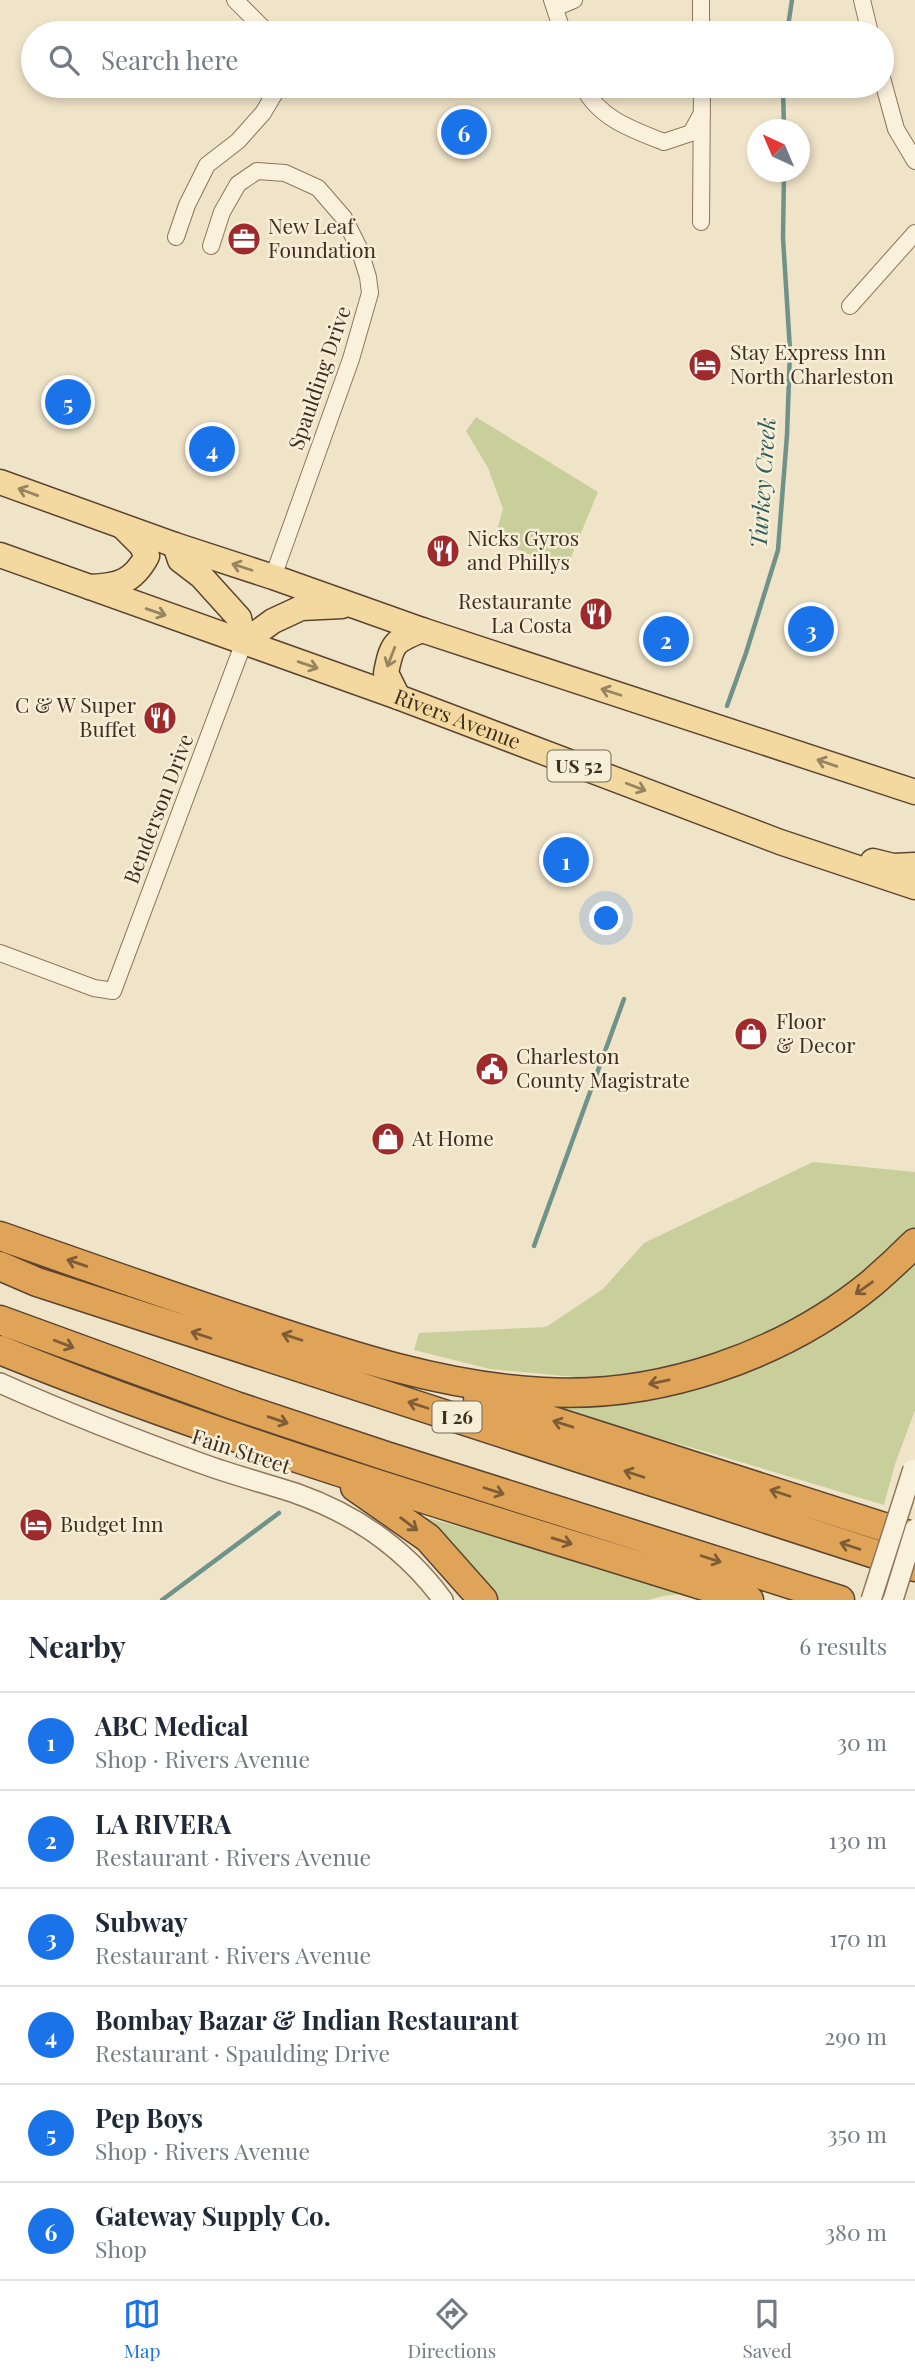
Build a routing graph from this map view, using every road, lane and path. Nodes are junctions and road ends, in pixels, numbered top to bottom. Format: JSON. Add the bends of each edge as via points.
{"nodes":[{"id":1,"x":235,"y":0,"type":"edge"},
{"id":2,"x":574,"y":0,"type":"edge"},
{"id":3,"x":701,"y":0,"type":"edge"},
{"id":4,"x":862,"y":0,"type":"edge"},
{"id":5,"x":554,"y":4,"type":"edge"},
{"id":6,"x":256,"y":21,"type":"edge"},
{"id":7,"x":559,"y":21,"type":"edge"},
{"id":8,"x":701,"y":21,"type":"edge"},
{"id":9,"x":867,"y":21,"type":"edge"},
{"id":10,"x":272,"y":98,"type":"edge"},
{"id":11,"x":591,"y":98,"type":"edge"},
{"id":12,"x":702,"y":98,"type":"edge"},
{"id":13,"x":887,"y":98,"type":"edge"},
{"id":14,"x":702,"y":113,"type":"junction"},
{"id":15,"x":915,"y":161,"type":"edge"},
{"id":16,"x":701,"y":222,"type":"dead end"},
{"id":17,"x":915,"y":233,"type":"edge"},
{"id":18,"x":176,"y":237,"type":"dead end"},
{"id":19,"x":211,"y":246,"type":"dead end"},
{"id":20,"x":850,"y":306,"type":"dead end"},
{"id":21,"x":0,"y":482,"type":"edge"},
{"id":22,"x":122,"y":526,"type":"junction"},
{"id":23,"x":175,"y":545,"type":"junction"},
{"id":24,"x":0,"y":555,"type":"edge"},
{"id":25,"x":273,"y":577,"type":"junction"},
{"id":26,"x":86,"y":587,"type":"junction"},
{"id":27,"x":353,"y":605,"type":"junction"},
{"id":28,"x":422,"y":629,"type":"junction"},
{"id":29,"x":244,"y":642,"type":"junction"},
{"id":30,"x":398,"y":696,"type":"junction"},
{"id":31,"x":870,"y":777,"type":"junction"},
{"id":32,"x":915,"y":792,"type":"edge"},
{"id":33,"x":915,"y":807,"type":"edge"},
{"id":34,"x":780,"y":842,"type":"junction"},
{"id":35,"x":915,"y":865,"type":"edge"},
{"id":36,"x":915,"y":887,"type":"edge"},
{"id":37,"x":0,"y":953,"type":"edge"},
{"id":38,"x":0,"y":1236,"type":"edge"},
{"id":39,"x":915,"y":1243,"type":"edge"},
{"id":40,"x":0,"y":1266,"type":"edge"},
{"id":41,"x":0,"y":1320,"type":"edge"},
{"id":42,"x":0,"y":1350,"type":"edge"},
{"id":43,"x":338,"y":1352,"type":"junction"},
{"id":44,"x":0,"y":1384,"type":"edge"},
{"id":45,"x":240,"y":1438,"type":"junction"},
{"id":46,"x":914,"y":1465,"type":"edge"},
{"id":47,"x":915,"y":1530,"type":"edge"},
{"id":48,"x":915,"y":1537,"type":"edge"},
{"id":49,"x":915,"y":1567,"type":"edge"},
{"id":50,"x":443,"y":1600,"type":"edge"},
{"id":51,"x":483,"y":1600,"type":"edge"},
{"id":52,"x":749,"y":1600,"type":"edge"},
{"id":53,"x":840,"y":1600,"type":"edge"},
{"id":54,"x":871,"y":1600,"type":"edge"},
{"id":55,"x":893,"y":1600,"type":"edge"}],
"edges":[{"from":1,"to":6,"type":"street"},
{"from":2,"to":5,"type":"street"},
{"from":3,"to":8,"type":"street"},
{"from":4,"to":9,"type":"street"},
{"from":5,"to":7,"type":"street"},
{"from":10,"to":18,"type":"street","via":[[238,141],[206,165]]},
{"from":11,"to":14,"type":"street","via":[[610,118],[664,142],[691,133]]},
{"from":12,"to":14,"type":"street"},
{"from":13,"to":15,"type":"street","via":[[895,129]]},
{"from":14,"to":16,"type":"street"},
{"from":17,"to":20,"type":"street"},
{"from":19,"to":25,"type":"street","name":"Spaulding Drive","via":[[222,212],[239,184],[257,171],[285,173],[318,188],[344,218],[368,277],[370,293],[351,359]]},
{"from":22,"to":21,"type":"main road","one_way":true},
{"from":22,"to":23,"type":"main road"},
{"from":22,"to":26,"type":"main road","via":[[147,556],[139,571],[109,586]]},
{"from":25,"to":23,"type":"main road","one_way":true},
{"from":23,"to":29,"type":"main road","via":[[180,560],[239,618]]},
{"from":24,"to":26,"type":"main road","name":"Rivers Avenue","number":"US 52"},
{"from":25,"to":27,"type":"main road"},
{"from":26,"to":29,"type":"main road","name":"Rivers Avenue","number":"US 52","one_way":true},
{"from":27,"to":28,"type":"main road"},
{"from":27,"to":29,"type":"main road","via":[[301,608]]},
{"from":28,"to":30,"type":"main road","one_way":true,"via":[[400,639],[390,655],[386,673]]},
{"from":31,"to":28,"type":"main road","one_way":true},
{"from":29,"to":30,"type":"main road","name":"Rivers Avenue","number":"US 52","one_way":true},
{"from":29,"to":37,"type":"street","name":"Benderson Drive","via":[[113,991]]},
{"from":30,"to":34,"type":"main road","name":"Rivers Avenue","number":"US 52","one_way":true},
{"from":31,"to":32,"type":"main road"},
{"from":31,"to":33,"type":"main road"},
{"from":34,"to":35,"type":"main road","via":[[893,866]]},
{"from":34,"to":36,"type":"main road","name":"Rivers Avenue","number":"US 52"},
{"from":43,"to":38,"type":"highway","one_way":true},
{"from":39,"to":43,"type":"highway","one_way":true,"via":[[871,1284],[768,1348],[640,1386],[569,1392],[516,1389],[448,1379]]},
{"from":49,"to":40,"type":"highway","number":"I 26","one_way":true,"via":[[37,1282]]},
{"from":41,"to":53,"type":"highway","one_way":true,"via":[[386,1457]]},
{"from":42,"to":45,"type":"highway"},
{"from":48,"to":43,"type":"highway","one_way":true},
{"from":44,"to":50,"type":"street","name":"Fain Street","via":[[119,1434],[325,1504],[360,1521],[416,1567]]},
{"from":45,"to":51,"type":"highway","one_way":true,"via":[[363,1491],[428,1538]]},
{"from":45,"to":52,"type":"highway","one_way":true},
{"from":46,"to":54,"type":"street","bridge":true},
{"from":47,"to":55,"type":"street","bridge":true}]}
